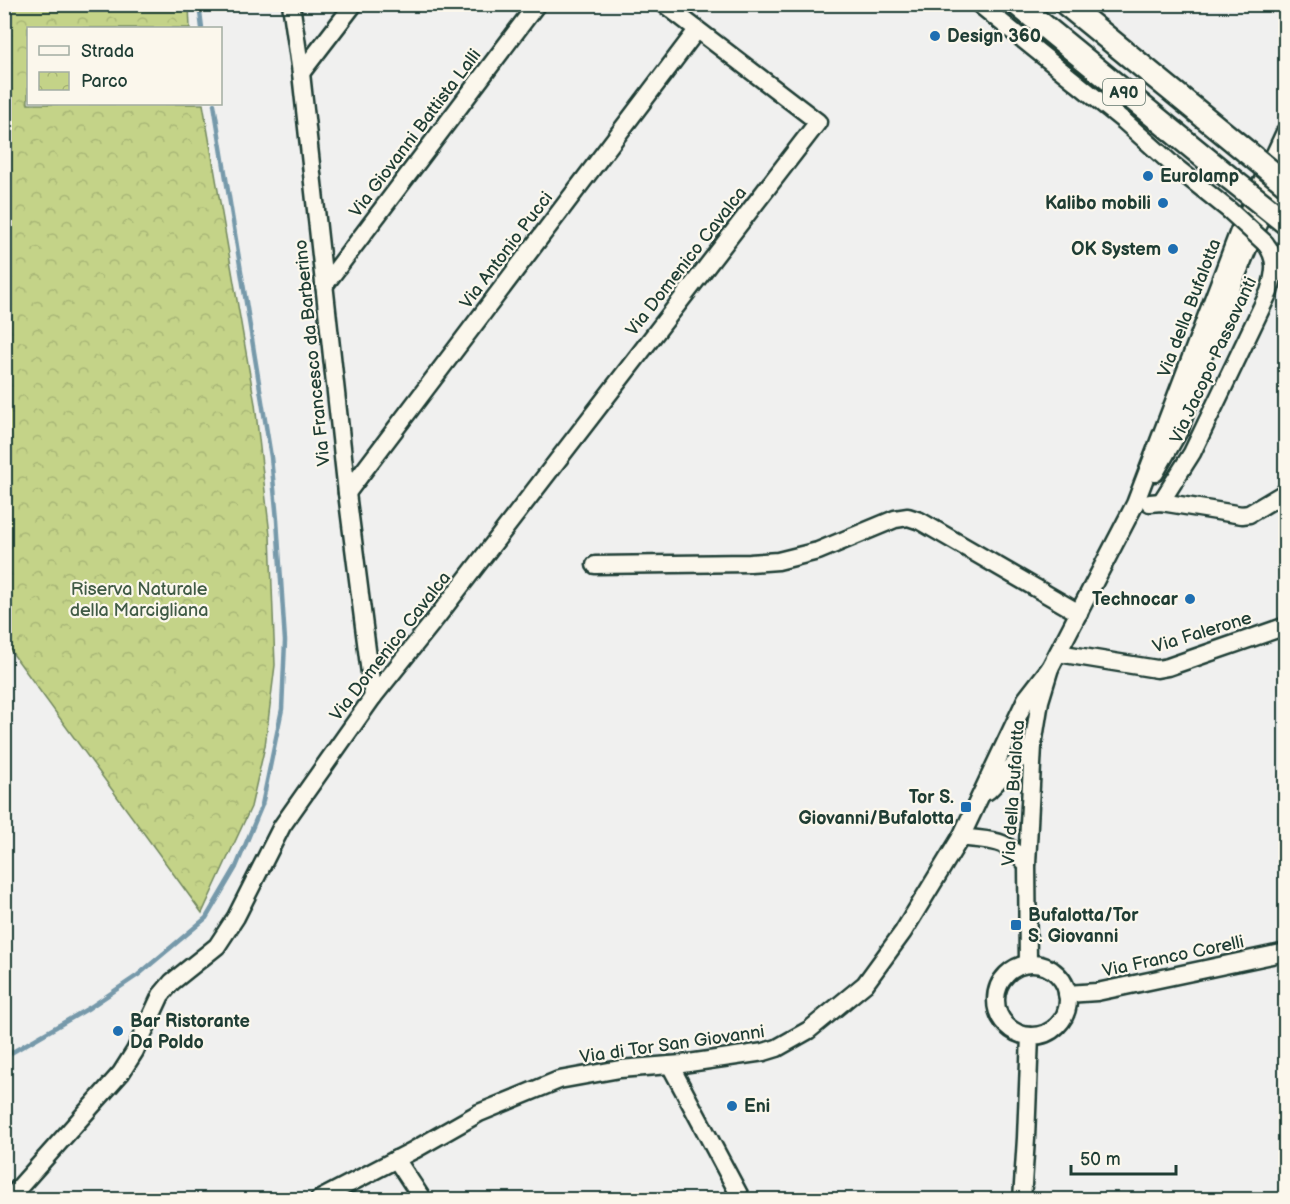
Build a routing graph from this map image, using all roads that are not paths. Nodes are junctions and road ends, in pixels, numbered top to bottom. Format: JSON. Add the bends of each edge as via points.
{"nodes":[{"id":1,"x":291,"y":4,"type":"edge"},
{"id":2,"x":354,"y":4,"type":"edge"},
{"id":3,"x":537,"y":4,"type":"edge"},
{"id":4,"x":664,"y":4,"type":"edge"},
{"id":5,"x":979,"y":4,"type":"edge"},
{"id":6,"x":1017,"y":4,"type":"edge"},
{"id":7,"x":1066,"y":4,"type":"edge"},
{"id":8,"x":697,"y":30,"type":"junction"},
{"id":9,"x":301,"y":73,"type":"junction"},
{"id":10,"x":1286,"y":130,"type":"edge"},
{"id":11,"x":1286,"y":167,"type":"edge"},
{"id":12,"x":1286,"y":184,"type":"edge"},
{"id":13,"x":1286,"y":223,"type":"edge"},
{"id":14,"x":324,"y":286,"type":"junction"},
{"id":15,"x":1286,"y":492,"type":"edge"},
{"id":16,"x":346,"y":493,"type":"junction"},
{"id":17,"x":1161,"y":502,"type":"junction"},
{"id":18,"x":1135,"y":504,"type":"junction"},
{"id":19,"x":595,"y":565,"type":"dead end"},
{"id":20,"x":1079,"y":613,"type":"junction"},
{"id":21,"x":1286,"y":626,"type":"edge"},
{"id":22,"x":1054,"y":661,"type":"junction"},
{"id":23,"x":373,"y":697,"type":"junction"},
{"id":24,"x":1033,"y":745,"type":"junction"},
{"id":25,"x":976,"y":805,"type":"junction"},
{"id":26,"x":961,"y":837,"type":"junction"},
{"id":27,"x":1027,"y":864,"type":"junction"},
{"id":28,"x":1286,"y":952,"type":"edge"},
{"id":29,"x":1028,"y":963,"type":"junction"},
{"id":30,"x":1067,"y":994,"type":"junction"},
{"id":31,"x":1030,"y":1036,"type":"junction"},
{"id":32,"x":670,"y":1065,"type":"junction"},
{"id":33,"x":396,"y":1160,"type":"junction"},
{"id":34,"x":8,"y":1200,"type":"edge"},
{"id":35,"x":318,"y":1200,"type":"edge"},
{"id":36,"x":423,"y":1200,"type":"edge"},
{"id":37,"x":742,"y":1200,"type":"edge"},
{"id":38,"x":1022,"y":1200,"type":"edge"}],
"edges":[{"from":1,"to":9,"type":"street","name":"Via Francesco da Barberino"},
{"from":2,"to":9,"type":"street"},
{"from":3,"to":14,"type":"street","name":"Via Giovanni Battista Lalli"},
{"from":4,"to":8,"type":"street"},
{"from":5,"to":17,"type":"street","name":"Via Jacopo Passavanti","bridge":true,"via":[[1124,121],[1272,252],[1275,264],[1269,292],[1192,453]]},
{"from":6,"to":13,"type":"highway","number":"A90","bridge":true},
{"from":7,"to":12,"type":"highway","number":"A90","bridge":true},
{"from":8,"to":16,"type":"street","name":"Via Antonio Pucci"},
{"from":8,"to":23,"type":"street","name":"Via Domenico Cavalca","via":[[818,122]]},
{"from":9,"to":14,"type":"street","name":"Via Francesco da Barberino"},
{"from":10,"to":18,"type":"street","name":"Via della Bufalotta","via":[[1235,242]]},
{"from":11,"to":18,"type":"street","name":"Via della Bufalotta","via":[[1204,355],[1180,429]]},
{"from":14,"to":16,"type":"street","name":"Via Francesco da Barberino"},
{"from":15,"to":17,"type":"street","via":[[1242,515]]},
{"from":16,"to":23,"type":"street","name":"Via Francesco da Barberino"},
{"from":17,"to":18,"type":"street"},
{"from":18,"to":20,"type":"street","name":"Via della Bufalotta"},
{"from":19,"to":20,"type":"street","via":[[778,561],[806,555],[908,517]]},
{"from":20,"to":22,"type":"street","name":"Via della Bufalotta"},
{"from":21,"to":22,"type":"street","name":"Via Falerone","via":[[1157,669]]},
{"from":22,"to":24,"type":"street","name":"Via della Bufalotta","via":[[1040,701]]},
{"from":22,"to":25,"type":"street","via":[[1026,699]]},
{"from":23,"to":34,"type":"street","name":"Via Domenico Cavalca","via":[[282,826],[217,946],[161,995],[121,1073]]},
{"from":24,"to":25,"type":"street"},
{"from":24,"to":27,"type":"street","name":"Via della Bufalotta"},
{"from":25,"to":26,"type":"street","name":"Via di Tor San Giovanni"},
{"from":26,"to":27,"type":"street","via":[[1006,844]]},
{"from":26,"to":32,"type":"street","name":"Via di Tor San Giovanni","via":[[903,932],[865,984],[809,1030],[764,1052]]},
{"from":27,"to":29,"type":"street","name":"Via della Bufalotta"},
{"from":28,"to":30,"type":"street","name":"Via Franco Corelli","via":[[1097,992]]},
{"from":29,"to":30,"type":"street","via":[[1050,969],[1066,986]]},
{"from":29,"to":31,"type":"street","via":[[1001,981],[996,1002],[998,1014],[1009,1028]]},
{"from":30,"to":31,"type":"street","via":[[1066,1012],[1060,1023],[1040,1035]]},
{"from":31,"to":38,"type":"street"},
{"from":32,"to":33,"type":"street","name":"Via di Tor San Giovanni","via":[[559,1080],[479,1113]]},
{"from":32,"to":37,"type":"street"},
{"from":33,"to":35,"type":"street","name":"Via di Tor San Giovanni"},
{"from":33,"to":36,"type":"street"}]}
